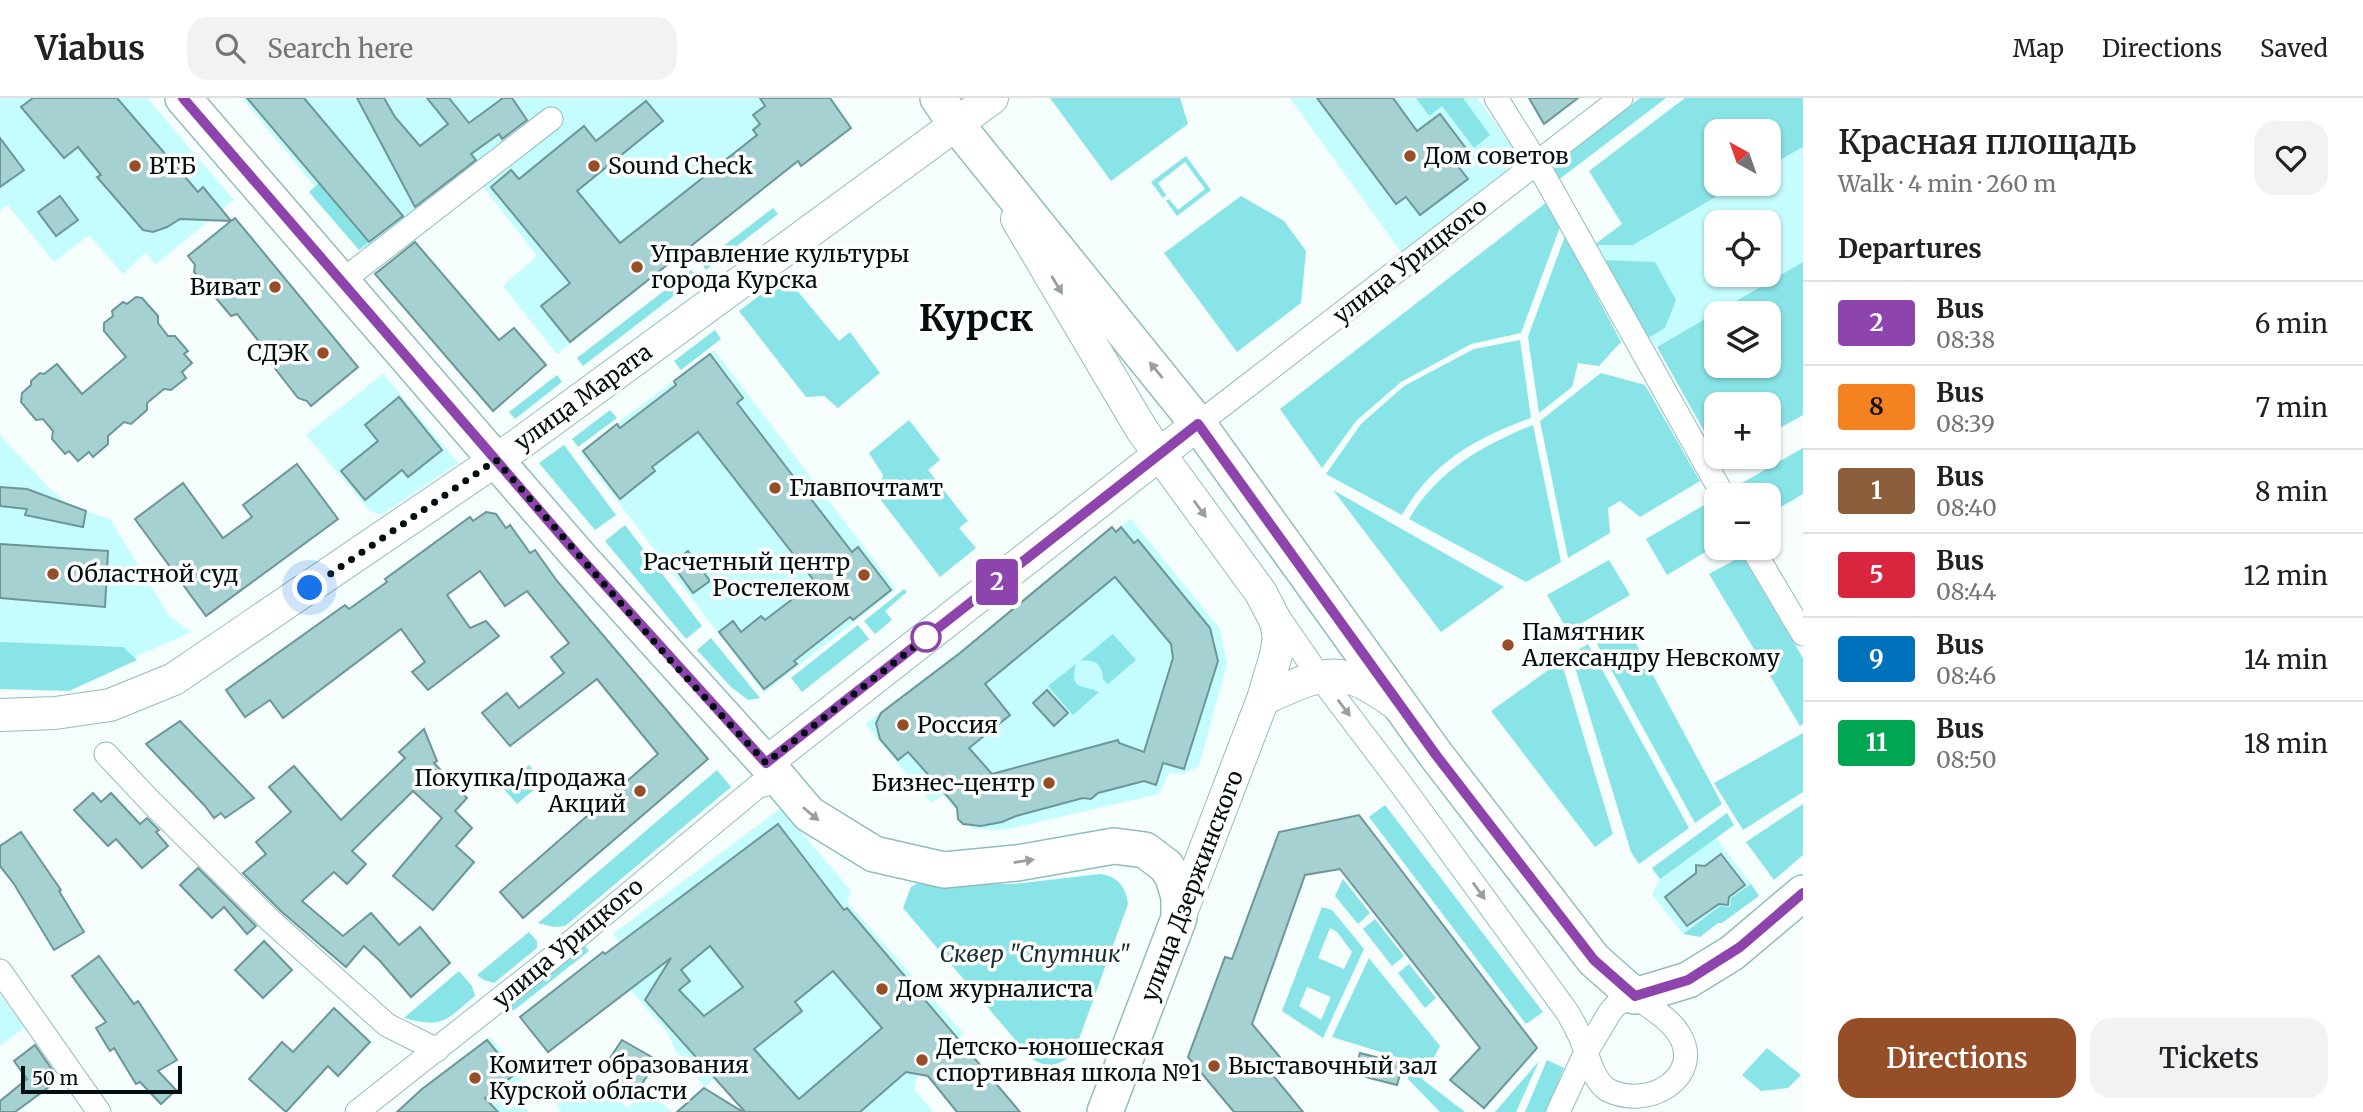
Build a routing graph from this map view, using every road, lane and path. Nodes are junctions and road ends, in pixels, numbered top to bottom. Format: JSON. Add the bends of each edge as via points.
{"nodes":[{"id":1,"x":183,"y":98,"type":"edge"},
{"id":2,"x":992,"y":98,"type":"edge"},
{"id":3,"x":1496,"y":98,"type":"edge"},
{"id":4,"x":1621,"y":98,"type":"edge"},
{"id":5,"x":947,"y":111,"type":"edge"},
{"id":6,"x":551,"y":119,"type":"dead end"},
{"id":7,"x":1537,"y":163,"type":"junction"},
{"id":8,"x":342,"y":281,"type":"junction"},
{"id":9,"x":1198,"y":424,"type":"junction"},
{"id":10,"x":1160,"y":454,"type":"junction"},
{"id":11,"x":496,"y":460,"type":"junction"},
{"id":12,"x":1716,"y":483,"type":"edge"},
{"id":13,"x":1759,"y":560,"type":"edge"},
{"id":14,"x":1262,"y":593,"type":"junction"},
{"id":15,"x":1803,"y":634,"type":"edge"},
{"id":16,"x":1319,"y":676,"type":"junction"},
{"id":17,"x":1263,"y":699,"type":"junction"},
{"id":18,"x":1400,"y":707,"type":"junction"},
{"id":19,"x":1,"y":716,"type":"edge"},
{"id":20,"x":106,"y":754,"type":"dead end"},
{"id":21,"x":774,"y":772,"type":"junction"},
{"id":22,"x":1803,"y":893,"type":"edge"},
{"id":23,"x":1180,"y":918,"type":"junction"},
{"id":24,"x":0,"y":971,"type":"edge"},
{"id":25,"x":1635,"y":996,"type":"junction"},
{"id":26,"x":437,"y":1050,"type":"junction"},
{"id":27,"x":1585,"y":1054,"type":"junction"},
{"id":28,"x":1638,"y":1108,"type":"edge"},
{"id":29,"x":99,"y":1112,"type":"edge"},
{"id":30,"x":357,"y":1112,"type":"edge"},
{"id":31,"x":1105,"y":1112,"type":"edge"},
{"id":32,"x":1558,"y":1112,"type":"edge"}],
"edges":[{"from":1,"to":8,"type":"main road"},
{"from":2,"to":5,"type":"main road","name":"улица Марата"},
{"from":3,"to":7,"type":"street"},
{"from":4,"to":7,"type":"street","name":"улица Урицкого"},
{"from":9,"to":5,"type":"main road","one_way":true},
{"from":5,"to":10,"type":"main road","name":"улица Дзержинского","one_way":true},
{"from":5,"to":11,"type":"main road","name":"улица Марата"},
{"from":6,"to":8,"type":"street"},
{"from":7,"to":9,"type":"street","name":"улица Урицкого"},
{"from":7,"to":12,"type":"street"},
{"from":8,"to":11,"type":"main road"},
{"from":9,"to":10,"type":"main road","name":"улица Урицкого"},
{"from":9,"to":18,"type":"main road"},
{"from":10,"to":14,"type":"main road","name":"улица Дзержинского","one_way":true},
{"from":10,"to":21,"type":"main road","name":"улица Урицкого"},
{"from":11,"to":19,"type":"main road","name":"улица Марата","via":[[174,679],[110,705]]},
{"from":11,"to":21,"type":"main road"},
{"from":13,"to":15,"type":"street"},
{"from":14,"to":16,"type":"street"},
{"from":14,"to":17,"type":"main road","name":"улица Дзержинского","via":[[1279,638]]},
{"from":16,"to":17,"type":"main road"},
{"from":16,"to":18,"type":"main road","via":[[1356,680]]},
{"from":16,"to":27,"type":"street","one_way":true,"via":[[1568,1013]]},
{"from":17,"to":23,"type":"main road","name":"улица Дзержинского"},
{"from":18,"to":25,"type":"main road","via":[[1594,960]]},
{"from":20,"to":26,"type":"street","via":[[272,922],[387,1025]]},
{"from":21,"to":23,"type":"main road","one_way":true,"via":[[809,814],[874,854],[944,870],[1114,846],[1150,851],[1173,877],[1180,897]]},
{"from":21,"to":26,"type":"street","name":"улица Урицкого"},
{"from":22,"to":25,"type":"main road","via":[[1740,947],[1688,980]]},
{"from":23,"to":31,"type":"main road","name":"улица Дзержинского"},
{"from":24,"to":29,"type":"street"},
{"from":25,"to":27,"type":"street","via":[[1617,1004]]},
{"from":25,"to":28,"type":"street","via":[[1674,1026],[1685,1049],[1684,1065],[1671,1090]]},
{"from":26,"to":30,"type":"street","name":"улица Урицкого"},
{"from":27,"to":28,"type":"street","via":[[1608,1092]]},
{"from":27,"to":32,"type":"street"}]}
